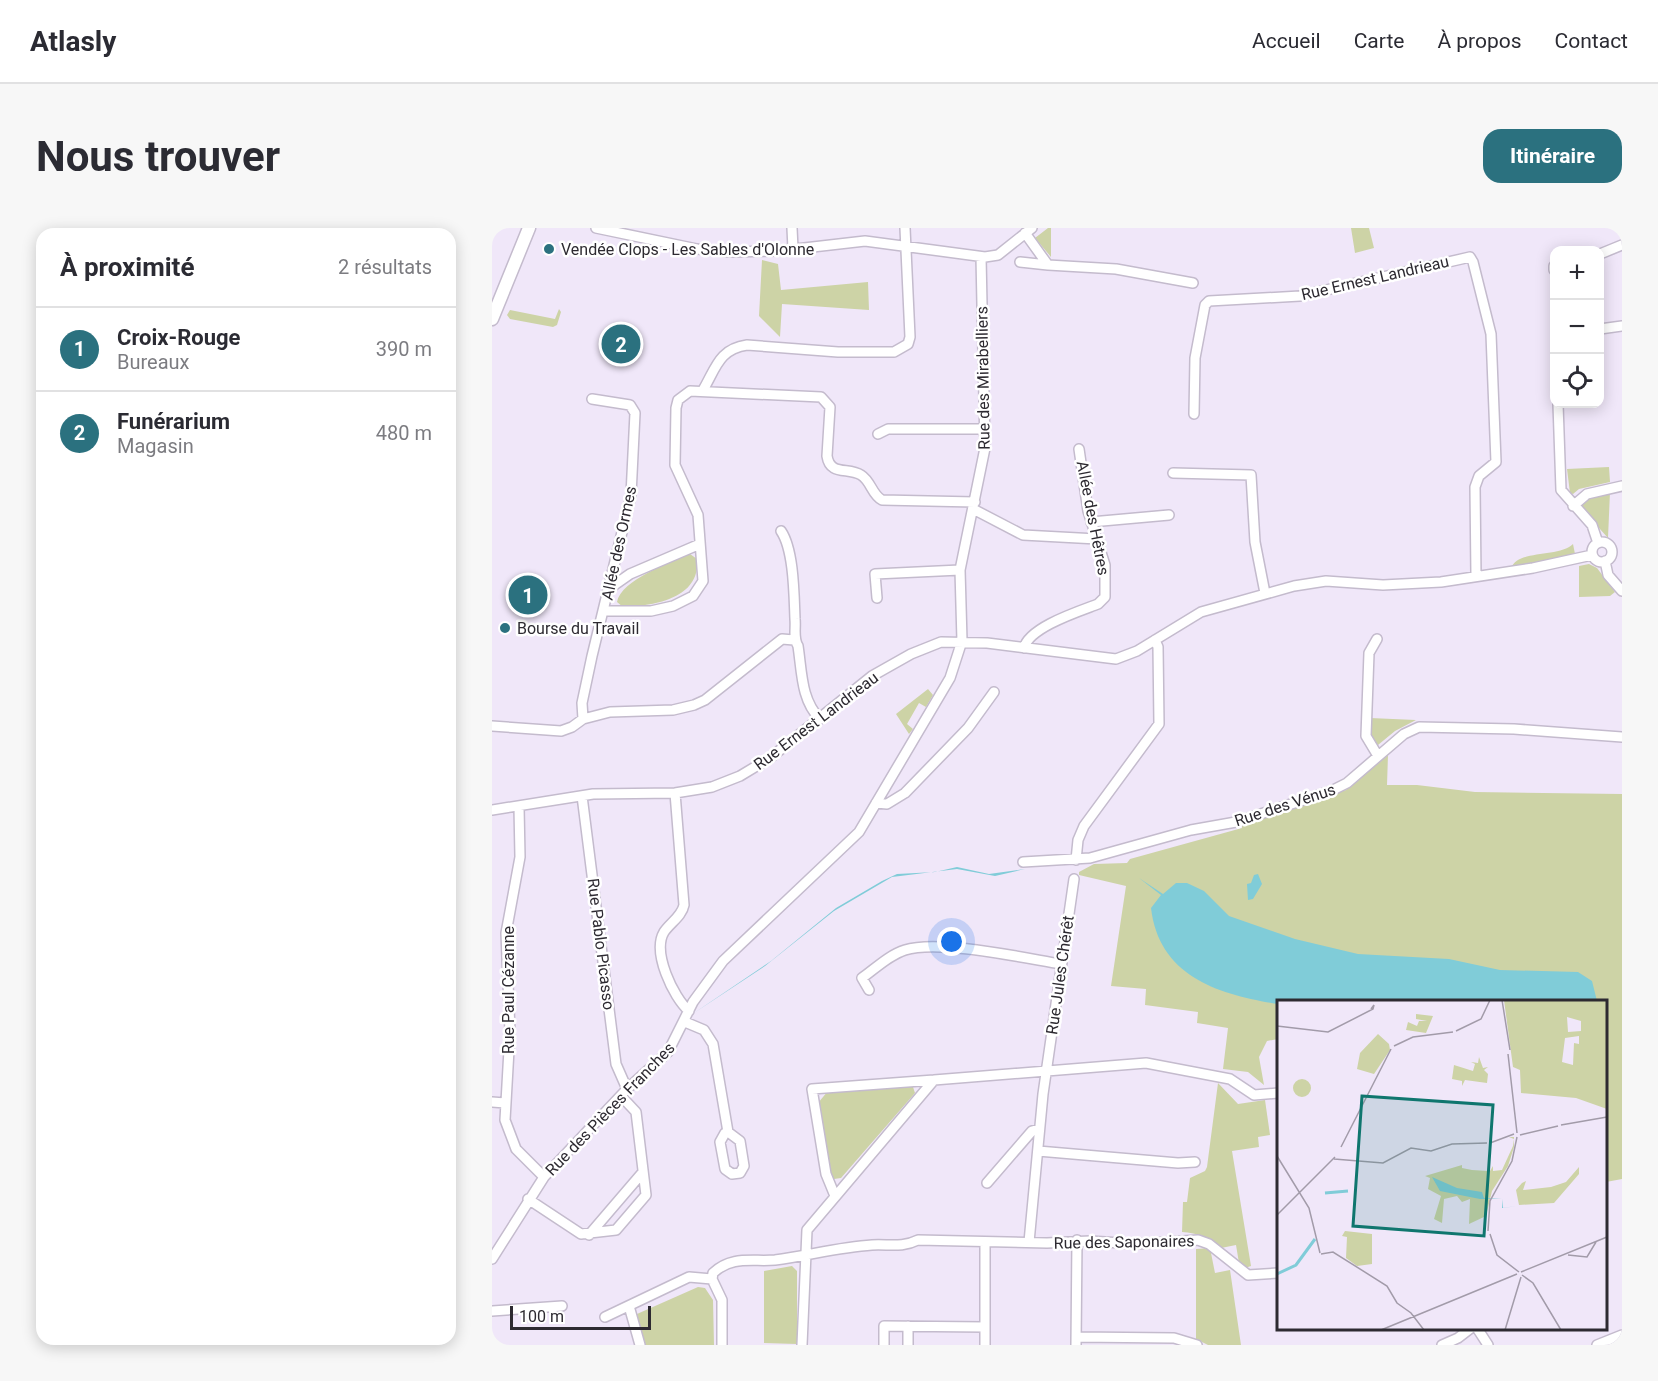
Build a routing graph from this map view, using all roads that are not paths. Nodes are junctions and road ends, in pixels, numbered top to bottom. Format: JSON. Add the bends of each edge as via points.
{"nodes":[{"id":1,"x":529,"y":228,"type":"edge"},
{"id":2,"x":596,"y":228,"type":"edge"},
{"id":3,"x":792,"y":228,"type":"edge"},
{"id":4,"x":905,"y":228,"type":"edge"},
{"id":5,"x":616,"y":230,"type":"edge"},
{"id":6,"x":1028,"y":231,"type":"edge"},
{"id":7,"x":905,"y":245,"type":"junction"},
{"id":8,"x":1622,"y":245,"type":"edge"},
{"id":9,"x":793,"y":249,"type":"junction"},
{"id":10,"x":1604,"y":252,"type":"edge"},
{"id":11,"x":981,"y":257,"type":"junction"},
{"id":12,"x":1020,"y":262,"type":"dead end"},
{"id":13,"x":1047,"y":265,"type":"junction"},
{"id":14,"x":1193,"y":283,"type":"dead end"},
{"id":15,"x":492,"y":319,"type":"edge"},
{"id":16,"x":1622,"y":326,"type":"edge"},
{"id":17,"x":1604,"y":328,"type":"edge"},
{"id":18,"x":703,"y":390,"type":"junction"},
{"id":19,"x":592,"y":399,"type":"dead end"},
{"id":20,"x":1558,"y":408,"type":"edge"},
{"id":21,"x":1194,"y":414,"type":"dead end"},
{"id":22,"x":986,"y":429,"type":"junction"},
{"id":23,"x":878,"y":434,"type":"dead end"},
{"id":24,"x":1080,"y":449,"type":"dead end"},
{"id":25,"x":1173,"y":473,"type":"dead end"},
{"id":26,"x":1622,"y":486,"type":"edge"},
{"id":27,"x":974,"y":505,"type":"junction"},
{"id":28,"x":1573,"y":506,"type":"junction"},
{"id":29,"x":1169,"y":515,"type":"dead end"},
{"id":30,"x":1091,"y":522,"type":"junction"},
{"id":31,"x":781,"y":531,"type":"dead end"},
{"id":32,"x":1097,"y":539,"type":"junction"},
{"id":33,"x":1598,"y":543,"type":"junction"},
{"id":34,"x":700,"y":544,"type":"junction"},
{"id":35,"x":1622,"y":547,"type":"edge"},
{"id":36,"x":1611,"y":549,"type":"junction"},
{"id":37,"x":1592,"y":555,"type":"junction"},
{"id":38,"x":1605,"y":561,"type":"junction"},
{"id":39,"x":960,"y":570,"type":"junction"},
{"id":40,"x":1476,"y":576,"type":"junction"},
{"id":41,"x":610,"y":588,"type":"junction"},
{"id":42,"x":1622,"y":591,"type":"edge"},
{"id":43,"x":1265,"y":593,"type":"junction"},
{"id":44,"x":877,"y":598,"type":"dead end"},
{"id":45,"x":605,"y":612,"type":"junction"},
{"id":46,"x":1377,"y":639,"type":"dead end"},
{"id":47,"x":794,"y":640,"type":"junction"},
{"id":48,"x":1155,"y":640,"type":"junction"},
{"id":49,"x":962,"y":641,"type":"junction"},
{"id":50,"x":1024,"y":648,"type":"junction"},
{"id":51,"x":994,"y":692,"type":"dead end"},
{"id":52,"x":583,"y":719,"type":"junction"},
{"id":53,"x":820,"y":719,"type":"junction"},
{"id":54,"x":492,"y":726,"type":"edge"},
{"id":55,"x":1622,"y":737,"type":"edge"},
{"id":56,"x":1378,"y":756,"type":"junction"},
{"id":57,"x":675,"y":793,"type":"junction"},
{"id":58,"x":582,"y":796,"type":"junction"},
{"id":59,"x":876,"y":803,"type":"junction"},
{"id":60,"x":519,"y":807,"type":"junction"},
{"id":61,"x":492,"y":810,"type":"edge"},
{"id":62,"x":1076,"y":860,"type":"junction"},
{"id":63,"x":1023,"y":862,"type":"dead end"},
{"id":64,"x":1074,"y":879,"type":"dead end"},
{"id":65,"x":1061,"y":964,"type":"junction"},
{"id":66,"x":868,"y":990,"type":"dead end"},
{"id":67,"x":689,"y":1011,"type":"junction"},
{"id":68,"x":685,"y":1022,"type":"junction"},
{"id":69,"x":1046,"y":1071,"type":"junction"},
{"id":70,"x":934,"y":1080,"type":"junction"},
{"id":71,"x":624,"y":1093,"type":"junction"},
{"id":72,"x":1277,"y":1093,"type":"edge"},
{"id":73,"x":492,"y":1102,"type":"edge"},
{"id":74,"x":505,"y":1103,"type":"junction"},
{"id":75,"x":1039,"y":1129,"type":"junction"},
{"id":76,"x":728,"y":1132,"type":"dead end"},
{"id":77,"x":1038,"y":1151,"type":"junction"},
{"id":78,"x":1195,"y":1162,"type":"dead end"},
{"id":79,"x":643,"y":1172,"type":"junction"},
{"id":80,"x":544,"y":1177,"type":"junction"},
{"id":81,"x":987,"y":1183,"type":"dead end"},
{"id":82,"x":834,"y":1196,"type":"junction"},
{"id":83,"x":528,"y":1199,"type":"junction"},
{"id":84,"x":589,"y":1235,"type":"junction"},
{"id":85,"x":1077,"y":1240,"type":"junction"},
{"id":86,"x":986,"y":1242,"type":"junction"},
{"id":87,"x":1029,"y":1242,"type":"junction"},
{"id":88,"x":804,"y":1253,"type":"junction"},
{"id":89,"x":492,"y":1259,"type":"edge"},
{"id":90,"x":1277,"y":1273,"type":"edge"},
{"id":91,"x":712,"y":1279,"type":"junction"},
{"id":92,"x":562,"y":1306,"type":"dead end"},
{"id":93,"x":629,"y":1306,"type":"junction"},
{"id":94,"x":492,"y":1311,"type":"edge"},
{"id":95,"x":605,"y":1317,"type":"dead end"},
{"id":96,"x":908,"y":1326,"type":"junction"},
{"id":97,"x":985,"y":1327,"type":"junction"},
{"id":98,"x":1470,"y":1330,"type":"edge"},
{"id":99,"x":1478,"y":1330,"type":"edge"},
{"id":100,"x":1622,"y":1335,"type":"edge"},
{"id":101,"x":1076,"y":1341,"type":"edge"},
{"id":102,"x":640,"y":1345,"type":"edge"},
{"id":103,"x":722,"y":1345,"type":"edge"},
{"id":104,"x":802,"y":1345,"type":"edge"},
{"id":105,"x":884,"y":1345,"type":"edge"},
{"id":106,"x":908,"y":1345,"type":"edge"},
{"id":107,"x":985,"y":1345,"type":"edge"},
{"id":108,"x":1197,"y":1345,"type":"edge"},
{"id":109,"x":1442,"y":1345,"type":"edge"},
{"id":110,"x":1488,"y":1345,"type":"edge"},
{"id":111,"x":1597,"y":1345,"type":"edge"}],
"edges":[{"from":1,"to":15,"type":"main road"},
{"from":2,"to":5,"type":"street"},
{"from":3,"to":9,"type":"street"},
{"from":4,"to":7,"type":"street"},
{"from":5,"to":9,"type":"street","via":[[706,250]]},
{"from":6,"to":11,"type":"street","via":[[994,256]]},
{"from":6,"to":13,"type":"street"},
{"from":7,"to":9,"type":"street","via":[[865,242]]},
{"from":7,"to":11,"type":"street"},
{"from":7,"to":18,"type":"street","via":[[910,337],[904,348],[894,352],[838,352],[733,347],[723,354]]},
{"from":8,"to":10,"type":"street"},
{"from":11,"to":22,"type":"street","name":"Rue des Mirabelliers"},
{"from":12,"to":13,"type":"street"},
{"from":13,"to":14,"type":"street","via":[[1116,269]]},
{"from":16,"to":17,"type":"street"},
{"from":18,"to":27,"type":"street","via":[[821,397],[830,407],[827,456],[836,470],[860,474],[882,500]]},
{"from":18,"to":34,"type":"street","via":[[687,392],[676,408],[675,465],[698,515]]},
{"from":19,"to":41,"type":"street","name":"Allée des Ormes","via":[[630,405],[635,412],[633,483]]},
{"from":20,"to":28,"type":"street","via":[[1561,486]]},
{"from":21,"to":40,"type":"street","name":"Rue Ernest Landrieau","via":[[1195,358],[1209,301],[1300,296],[1470,257],[1490,328],[1496,400],[1496,462],[1479,476],[1475,487]]},
{"from":22,"to":23,"type":"street","via":[[888,429]]},
{"from":22,"to":27,"type":"street","name":"Rue des Mirabelliers"},
{"from":24,"to":30,"type":"street","name":"Allée des Hêtres"},
{"from":25,"to":43,"type":"street","via":[[1251,475],[1255,542]]},
{"from":26,"to":28,"type":"street","via":[[1587,494]]},
{"from":27,"to":32,"type":"street","via":[[1023,535]]},
{"from":27,"to":39,"type":"street","name":"Rue des Mirabelliers"},
{"from":28,"to":33,"type":"street","via":[[1592,525]]},
{"from":29,"to":30,"type":"street"},
{"from":30,"to":32,"type":"street","name":"Allée des Hêtres"},
{"from":31,"to":47,"type":"street","via":[[788,541]]},
{"from":32,"to":50,"type":"street","name":"Allée des Hêtres","via":[[1106,571],[1102,601],[1042,628]]},
{"from":33,"to":36,"type":"street","via":[[1606,543]]},
{"from":33,"to":37,"type":"street"},
{"from":34,"to":41,"type":"street","via":[[630,574]]},
{"from":34,"to":45,"type":"street","via":[[703,581],[693,596],[651,611]]},
{"from":35,"to":36,"type":"street"},
{"from":36,"to":38,"type":"street","via":[[1611,556]]},
{"from":37,"to":38,"type":"street","via":[[1597,561]]},
{"from":37,"to":40,"type":"street","name":"Rue Ernest Landrieau"},
{"from":38,"to":42,"type":"street","via":[[1608,575]]},
{"from":39,"to":44,"type":"street","via":[[875,574]]},
{"from":39,"to":49,"type":"street","name":"Rue des Mirabelliers"},
{"from":40,"to":43,"type":"street","name":"Rue Ernest Landrieau","via":[[1399,585],[1326,581]]},
{"from":41,"to":45,"type":"street","name":"Allée des Ormes"},
{"from":43,"to":48,"type":"street","name":"Rue Ernest Landrieau","via":[[1201,612]]},
{"from":45,"to":52,"type":"street","name":"Allée des Ormes","via":[[582,703]]},
{"from":46,"to":56,"type":"street","via":[[1369,653],[1366,736]]},
{"from":47,"to":52,"type":"street","via":[[782,639],[694,705],[673,710],[610,712]]},
{"from":47,"to":53,"type":"street","via":[[807,702]]},
{"from":48,"to":50,"type":"street","name":"Rue Ernest Landrieau","via":[[1116,659]]},
{"from":48,"to":62,"type":"street","via":[[1159,724],[1084,826]]},
{"from":49,"to":50,"type":"street","name":"Rue Ernest Landrieau"},
{"from":49,"to":53,"type":"street","name":"Rue Ernest Landrieau","via":[[941,642],[911,654],[860,685]]},
{"from":49,"to":59,"type":"street","name":"Rue des Pièces Franches","via":[[944,692]]},
{"from":51,"to":59,"type":"street","via":[[968,728],[905,793],[887,804]]},
{"from":52,"to":54,"type":"street","via":[[561,730]]},
{"from":53,"to":57,"type":"street","name":"Rue Ernest Landrieau","via":[[740,776],[712,787]]},
{"from":55,"to":56,"type":"street","name":"Rue des Vénus","via":[[1419,727]]},
{"from":56,"to":62,"type":"street","name":"Rue des Vénus","via":[[1347,783],[1331,791],[1236,822]]},
{"from":57,"to":58,"type":"street","name":"Rue Ernest Landrieau"},
{"from":57,"to":67,"type":"street","via":[[684,909],[664,932],[661,942],[667,975],[676,996]]},
{"from":58,"to":60,"type":"street","name":"Rue Ernest Landrieau"},
{"from":58,"to":71,"type":"street","name":"Rue Pablo Picasso","via":[[616,1064]]},
{"from":59,"to":67,"type":"street","name":"Rue des Pièces Franches","via":[[844,848],[723,961]]},
{"from":60,"to":61,"type":"street","name":"Rue Ernest Landrieau"},
{"from":60,"to":74,"type":"street","name":"Rue Paul Cézanne","via":[[520,857],[506,933],[510,1032]]},
{"from":62,"to":63,"type":"street","name":"Rue des Vénus"},
{"from":64,"to":65,"type":"street","name":"Rue Jules Chérêt"},
{"from":65,"to":66,"type":"street","via":[[940,946],[919,947],[900,952],[862,978]]},
{"from":65,"to":69,"type":"street","name":"Rue Jules Chérêt"},
{"from":67,"to":68,"type":"street","name":"Rue des Pièces Franches"},
{"from":68,"to":71,"type":"street","name":"Rue des Pièces Franches","via":[[668,1052]]},
{"from":68,"to":76,"type":"street","via":[[704,1030],[713,1044]]},
{"from":69,"to":70,"type":"street"},
{"from":69,"to":72,"type":"street","via":[[1150,1064],[1230,1079],[1254,1095]]},
{"from":69,"to":75,"type":"street","name":"Rue Jules Chérêt"},
{"from":70,"to":82,"type":"street"},
{"from":70,"to":82,"type":"street","via":[[812,1089],[826,1174]]},
{"from":71,"to":79,"type":"street","name":"Rue Pablo Picasso","via":[[636,1112]]},
{"from":71,"to":80,"type":"street","name":"Rue des Pièces Franches"},
{"from":73,"to":74,"type":"street"},
{"from":74,"to":80,"type":"street","name":"Rue Paul Cézanne","via":[[516,1149]]},
{"from":75,"to":77,"type":"street","name":"Rue Jules Chérêt"},
{"from":75,"to":81,"type":"street","via":[[1032,1131]]},
{"from":77,"to":78,"type":"street"},
{"from":77,"to":87,"type":"street","name":"Rue Jules Chérêt"},
{"from":79,"to":84,"type":"street"},
{"from":79,"to":84,"type":"street","name":"Rue Pablo Picasso","via":[[646,1195],[616,1230]]},
{"from":80,"to":83,"type":"street","name":"Rue des Pièces Franches"},
{"from":82,"to":88,"type":"street","via":[[811,1222]]},
{"from":83,"to":84,"type":"street","via":[[581,1234]]},
{"from":83,"to":89,"type":"street","name":"Rue des Pièces Franches"},
{"from":85,"to":87,"type":"street","name":"Rue des Saponaires"},
{"from":85,"to":90,"type":"street","name":"Rue des Saponaires","via":[[1136,1244],[1198,1240],[1209,1244],[1248,1275]]},
{"from":85,"to":101,"type":"street"},
{"from":86,"to":87,"type":"street","name":"Rue des Saponaires"},
{"from":86,"to":88,"type":"street","name":"Rue des Saponaires","via":[[918,1240],[906,1246],[873,1245]]},
{"from":86,"to":97,"type":"street"},
{"from":88,"to":91,"type":"street","name":"Rue des Saponaires","via":[[772,1260],[741,1260],[719,1267]]},
{"from":88,"to":104,"type":"street"},
{"from":91,"to":93,"type":"street","via":[[689,1277]]},
{"from":91,"to":103,"type":"street","via":[[722,1300]]},
{"from":92,"to":94,"type":"street"},
{"from":93,"to":95,"type":"street"},
{"from":93,"to":102,"type":"street"},
{"from":96,"to":97,"type":"street"},
{"from":96,"to":105,"type":"street","via":[[884,1326]]},
{"from":96,"to":106,"type":"street"},
{"from":97,"to":107,"type":"street"},
{"from":98,"to":109,"type":"street"},
{"from":99,"to":110,"type":"street"},
{"from":100,"to":111,"type":"street"},
{"from":101,"to":108,"type":"street","via":[[1174,1338]]}]}
